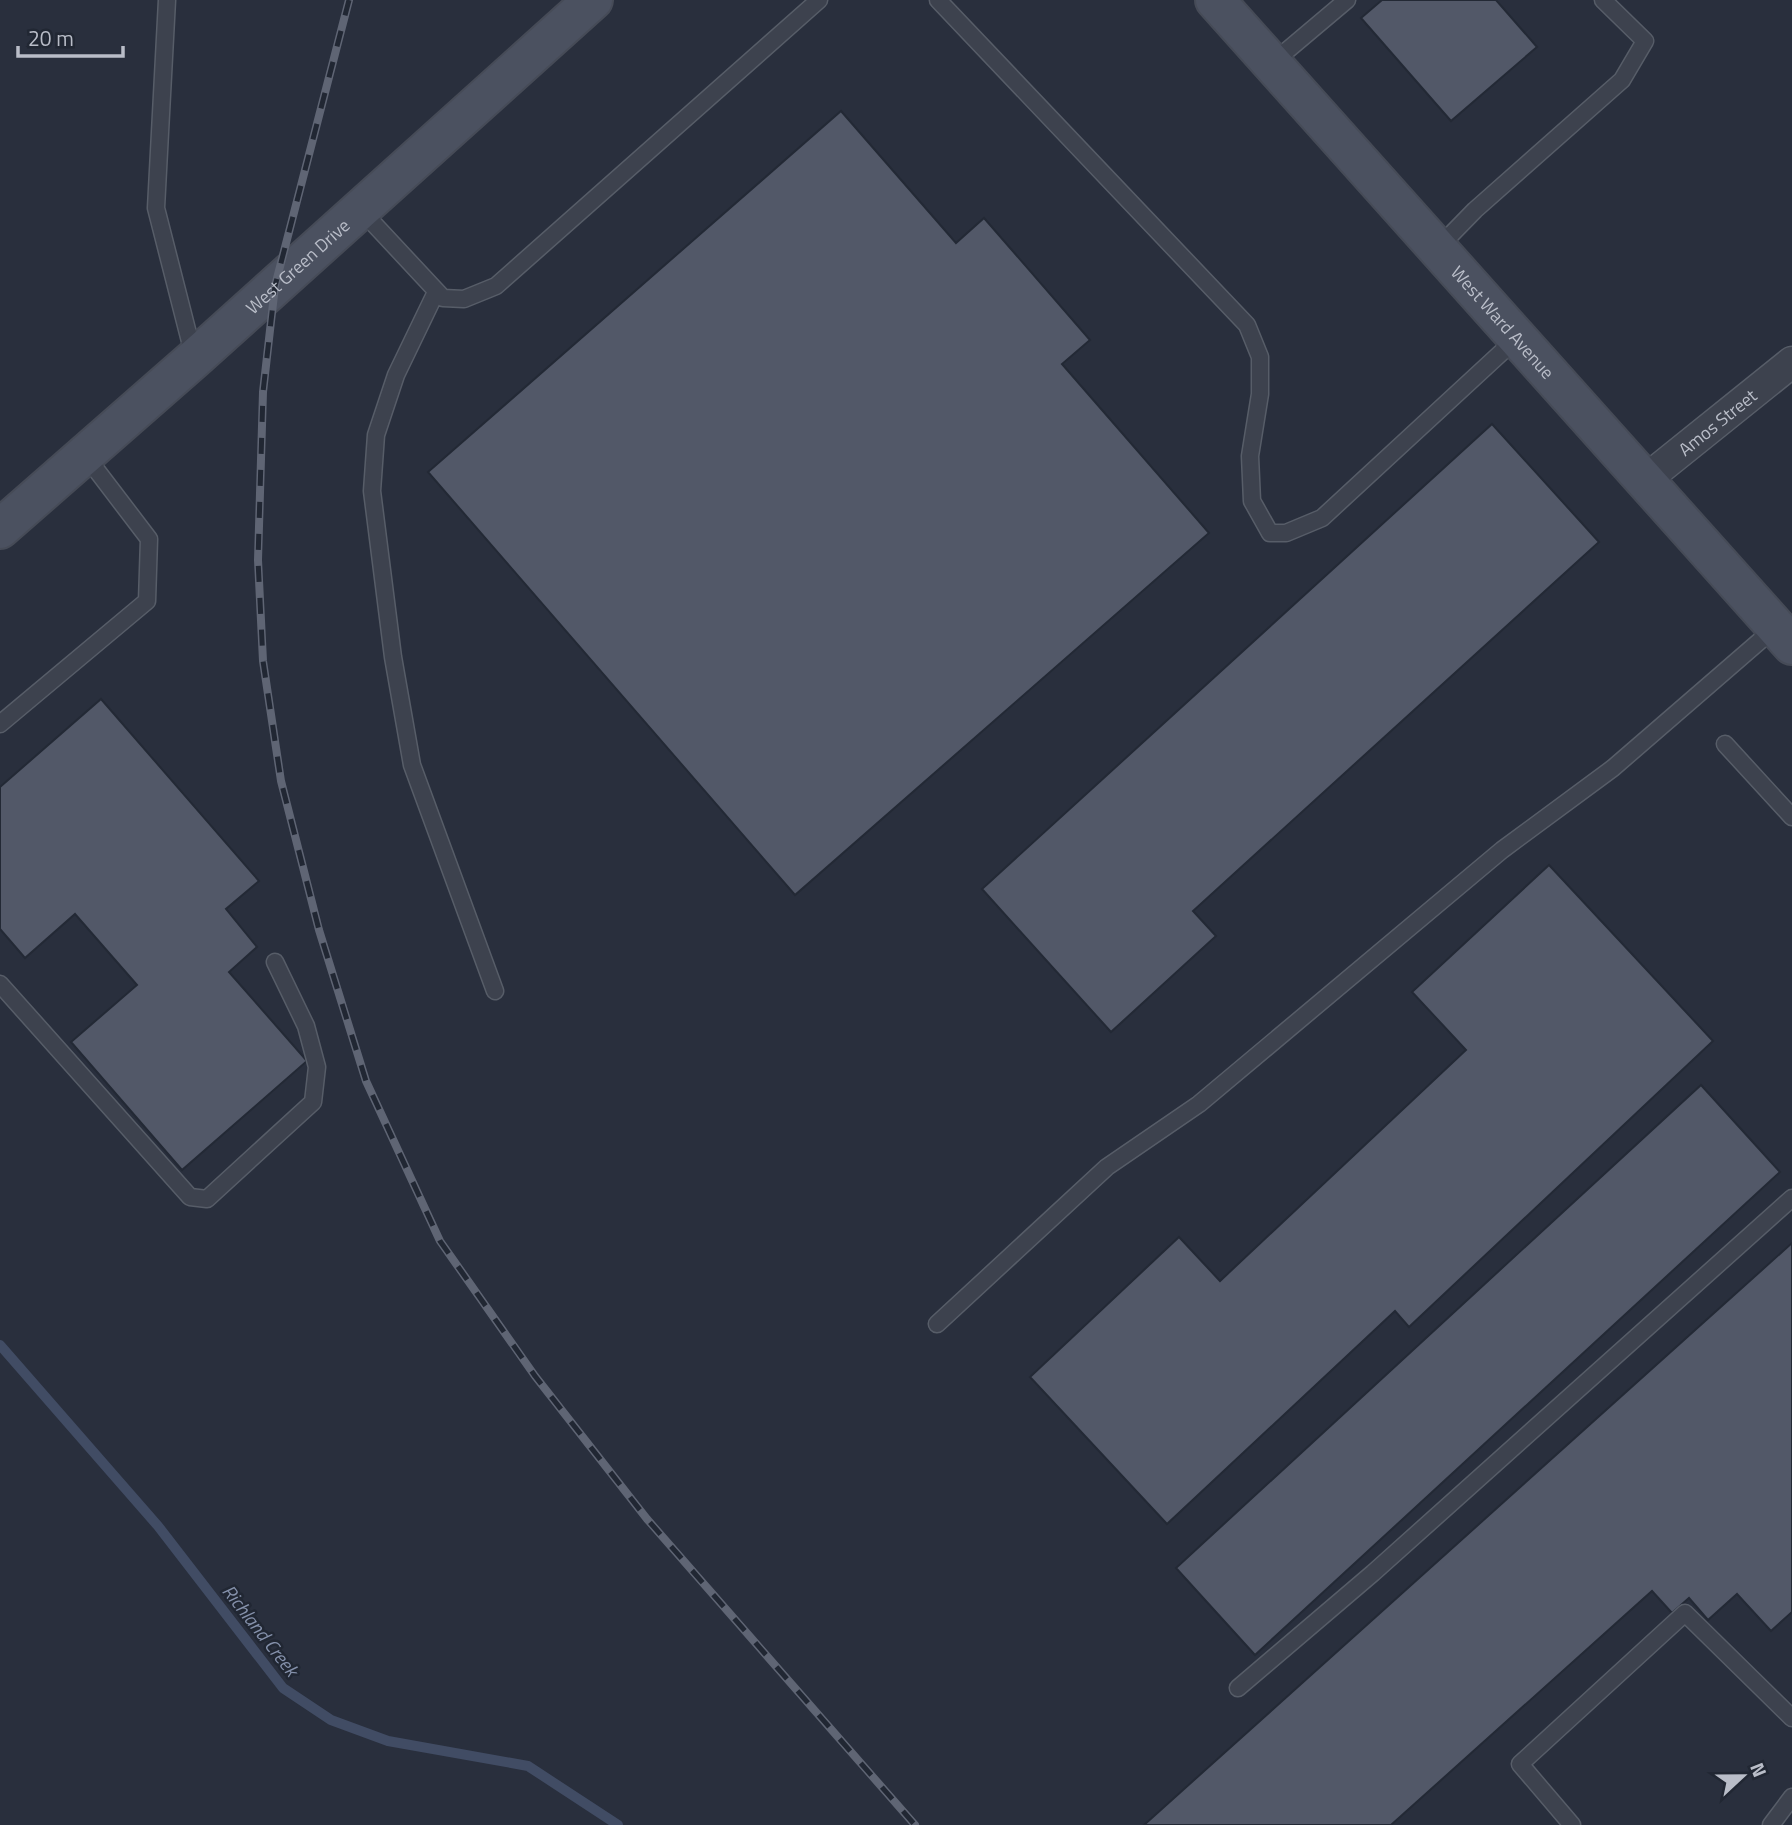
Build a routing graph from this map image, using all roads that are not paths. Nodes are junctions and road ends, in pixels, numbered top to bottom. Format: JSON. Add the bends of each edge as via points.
{"nodes":[{"id":1,"x":167,"y":0,"type":"edge"},
{"id":2,"x":593,"y":0,"type":"edge"},
{"id":3,"x":819,"y":0,"type":"edge"},
{"id":4,"x":938,"y":0,"type":"edge"},
{"id":5,"x":1215,"y":0,"type":"edge"},
{"id":6,"x":1347,"y":0,"type":"edge"},
{"id":7,"x":1603,"y":0,"type":"edge"},
{"id":8,"x":1271,"y":64,"type":"junction"},
{"id":9,"x":360,"y":209,"type":"junction"},
{"id":10,"x":1436,"y":250,"type":"junction"},
{"id":11,"x":436,"y":292,"type":"junction"},
{"id":12,"x":1516,"y":339,"type":"junction"},
{"id":13,"x":194,"y":359,"type":"junction"},
{"id":14,"x":1792,"y":362,"type":"edge"},
{"id":15,"x":85,"y":455,"type":"junction"},
{"id":16,"x":1644,"y":481,"type":"junction"},
{"id":17,"x":0,"y":529,"type":"edge"},
{"id":18,"x":1784,"y":636,"type":"edge"},
{"id":19,"x":0,"y":724,"type":"edge"},
{"id":20,"x":1725,"y":744,"type":"dead end"},
{"id":21,"x":1792,"y":817,"type":"edge"},
{"id":22,"x":275,"y":962,"type":"dead end"},
{"id":23,"x":0,"y":984,"type":"edge"},
{"id":24,"x":495,"y":991,"type":"dead end"},
{"id":25,"x":1792,"y":1198,"type":"edge"},
{"id":26,"x":937,"y":1324,"type":"dead end"},
{"id":27,"x":1238,"y":1688,"type":"dead end"},
{"id":28,"x":1792,"y":1718,"type":"edge"},
{"id":29,"x":1792,"y":1797,"type":"edge"},
{"id":30,"x":1572,"y":1825,"type":"edge"},
{"id":31,"x":1772,"y":1825,"type":"edge"}],
"edges":[{"from":1,"to":13,"type":"lane","via":[[156,208]]},
{"from":2,"to":9,"type":"street","name":"West Green Drive"},
{"from":3,"to":11,"type":"lane","via":[[496,286],[464,299],[443,298]]},
{"from":4,"to":12,"type":"lane","via":[[1247,326],[1260,357],[1252,501],[1270,533],[1286,533],[1322,518]]},
{"from":5,"to":8,"type":"street","name":"West Ward Avenue"},
{"from":6,"to":8,"type":"lane"},
{"from":7,"to":10,"type":"lane","via":[[1645,41],[1622,80]]},
{"from":8,"to":10,"type":"street","name":"West Ward Avenue"},
{"from":9,"to":11,"type":"lane"},
{"from":9,"to":13,"type":"street","name":"West Green Drive"},
{"from":10,"to":12,"type":"street","name":"West Ward Avenue"},
{"from":11,"to":24,"type":"lane","via":[[396,375],[376,435],[372,491],[412,765]]},
{"from":12,"to":16,"type":"street","name":"West Ward Avenue"},
{"from":13,"to":15,"type":"street","name":"West Green Drive"},
{"from":14,"to":16,"type":"street","name":"Amos Street"},
{"from":15,"to":17,"type":"street","name":"West Green Drive"},
{"from":15,"to":19,"type":"lane","via":[[149,538],[147,601]]},
{"from":16,"to":18,"type":"street","name":"West Ward Avenue"},
{"from":18,"to":26,"type":"lane","via":[[1502,850],[1199,1104],[1107,1167]]},
{"from":20,"to":21,"type":"lane"},
{"from":22,"to":23,"type":"lane","via":[[309,1036],[317,1067],[313,1102],[207,1199],[190,1197]]},
{"from":25,"to":27,"type":"lane","via":[[1384,1564]]},
{"from":28,"to":30,"type":"lane","via":[[1685,1613],[1520,1764]]},
{"from":29,"to":31,"type":"lane"}]}
